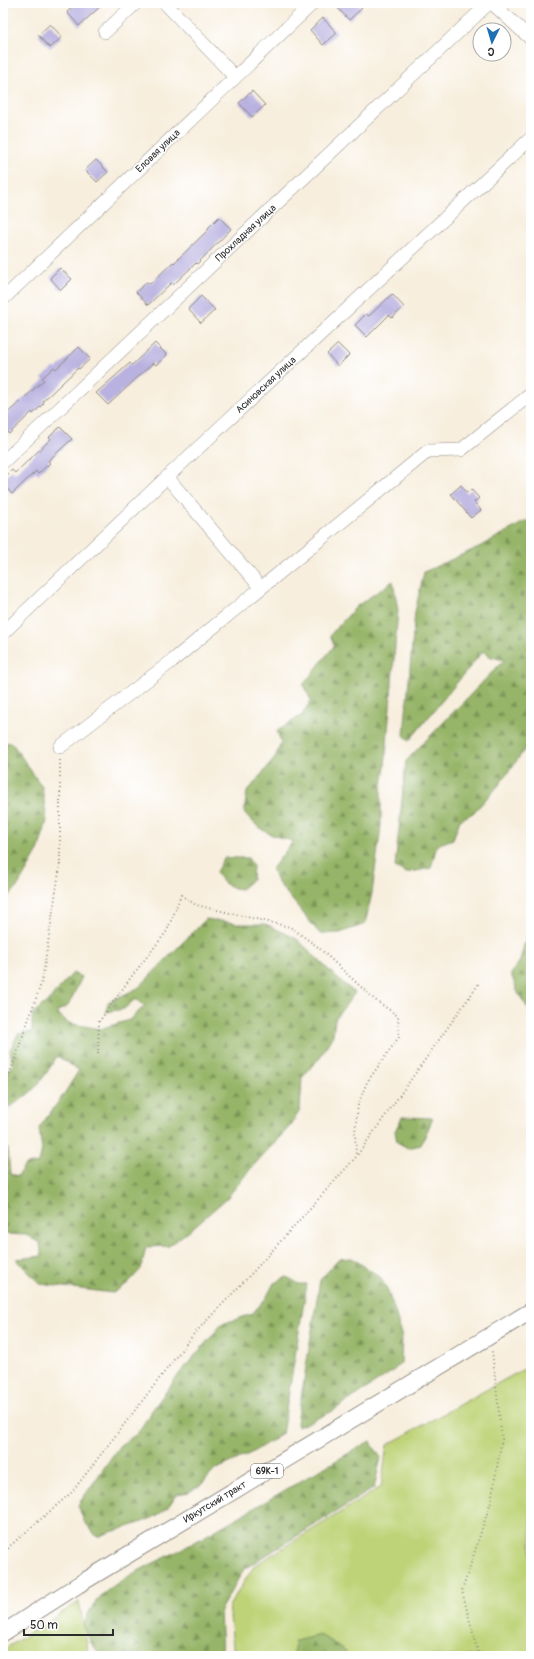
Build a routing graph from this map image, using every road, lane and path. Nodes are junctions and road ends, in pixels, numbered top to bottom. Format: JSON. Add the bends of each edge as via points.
{"nodes":[{"id":1,"x":136,"y":3,"type":"edge"},
{"id":2,"x":165,"y":3,"type":"edge"},
{"id":3,"x":313,"y":3,"type":"edge"},
{"id":4,"x":491,"y":3,"type":"edge"},
{"id":5,"x":105,"y":32,"type":"dead end"},
{"id":6,"x":531,"y":39,"type":"edge"},
{"id":7,"x":234,"y":77,"type":"junction"},
{"id":8,"x":531,"y":138,"type":"edge"},
{"id":9,"x":3,"y":299,"type":"edge"},
{"id":10,"x":531,"y":394,"type":"edge"},
{"id":11,"x":3,"y":462,"type":"edge"},
{"id":12,"x":167,"y":477,"type":"junction"},
{"id":13,"x":261,"y":588,"type":"junction"},
{"id":14,"x":3,"y":633,"type":"edge"},
{"id":15,"x":60,"y":747,"type":"joint"},
{"id":16,"x":480,"y":982,"type":"dead end"},
{"id":17,"x":98,"y":1054,"type":"dead end"},
{"id":18,"x":3,"y":1093,"type":"edge"},
{"id":19,"x":356,"y":1157,"type":"junction"},
{"id":20,"x":531,"y":1310,"type":"edge"},
{"id":21,"x":490,"y":1336,"type":"junction"},
{"id":22,"x":3,"y":1555,"type":"edge"},
{"id":23,"x":3,"y":1633,"type":"edge"},
{"id":24,"x":479,"y":1656,"type":"edge"}],
"edges":[{"from":1,"to":5,"type":"street"},
{"from":2,"to":7,"type":"street"},
{"from":3,"to":7,"type":"street","name":"Еловая улица"},
{"from":4,"to":6,"type":"street"},
{"from":4,"to":11,"type":"street","name":"Прохладная улица"},
{"from":7,"to":9,"type":"street","name":"Еловая улица"},
{"from":8,"to":12,"type":"street","name":"Асиновская улица"},
{"from":10,"to":13,"type":"street","via":[[461,450],[428,451]]},
{"from":12,"to":13,"type":"street"},
{"from":12,"to":14,"type":"street","name":"Асиновская улица"},
{"from":13,"to":15,"type":"street","via":[[172,661]]},
{"from":15,"to":18,"type":"path","via":[[60,866],[42,981]]},
{"from":16,"to":19,"type":"path"},
{"from":17,"to":19,"type":"path","via":[[99,1022],[167,930],[181,895],[196,905],[290,927],[318,946],[375,1000],[398,1016],[399,1037],[367,1082],[358,1105]]},
{"from":19,"to":22,"type":"path","via":[[193,1335],[72,1492]]},
{"from":20,"to":21,"type":"main road","name":"Иркутский тракт","number":"69К-1"},
{"from":21,"to":23,"type":"main road","name":"Иркутский тракт","number":"69К-1"},
{"from":21,"to":24,"type":"path","via":[[502,1439],[491,1500],[462,1591]]}]}
